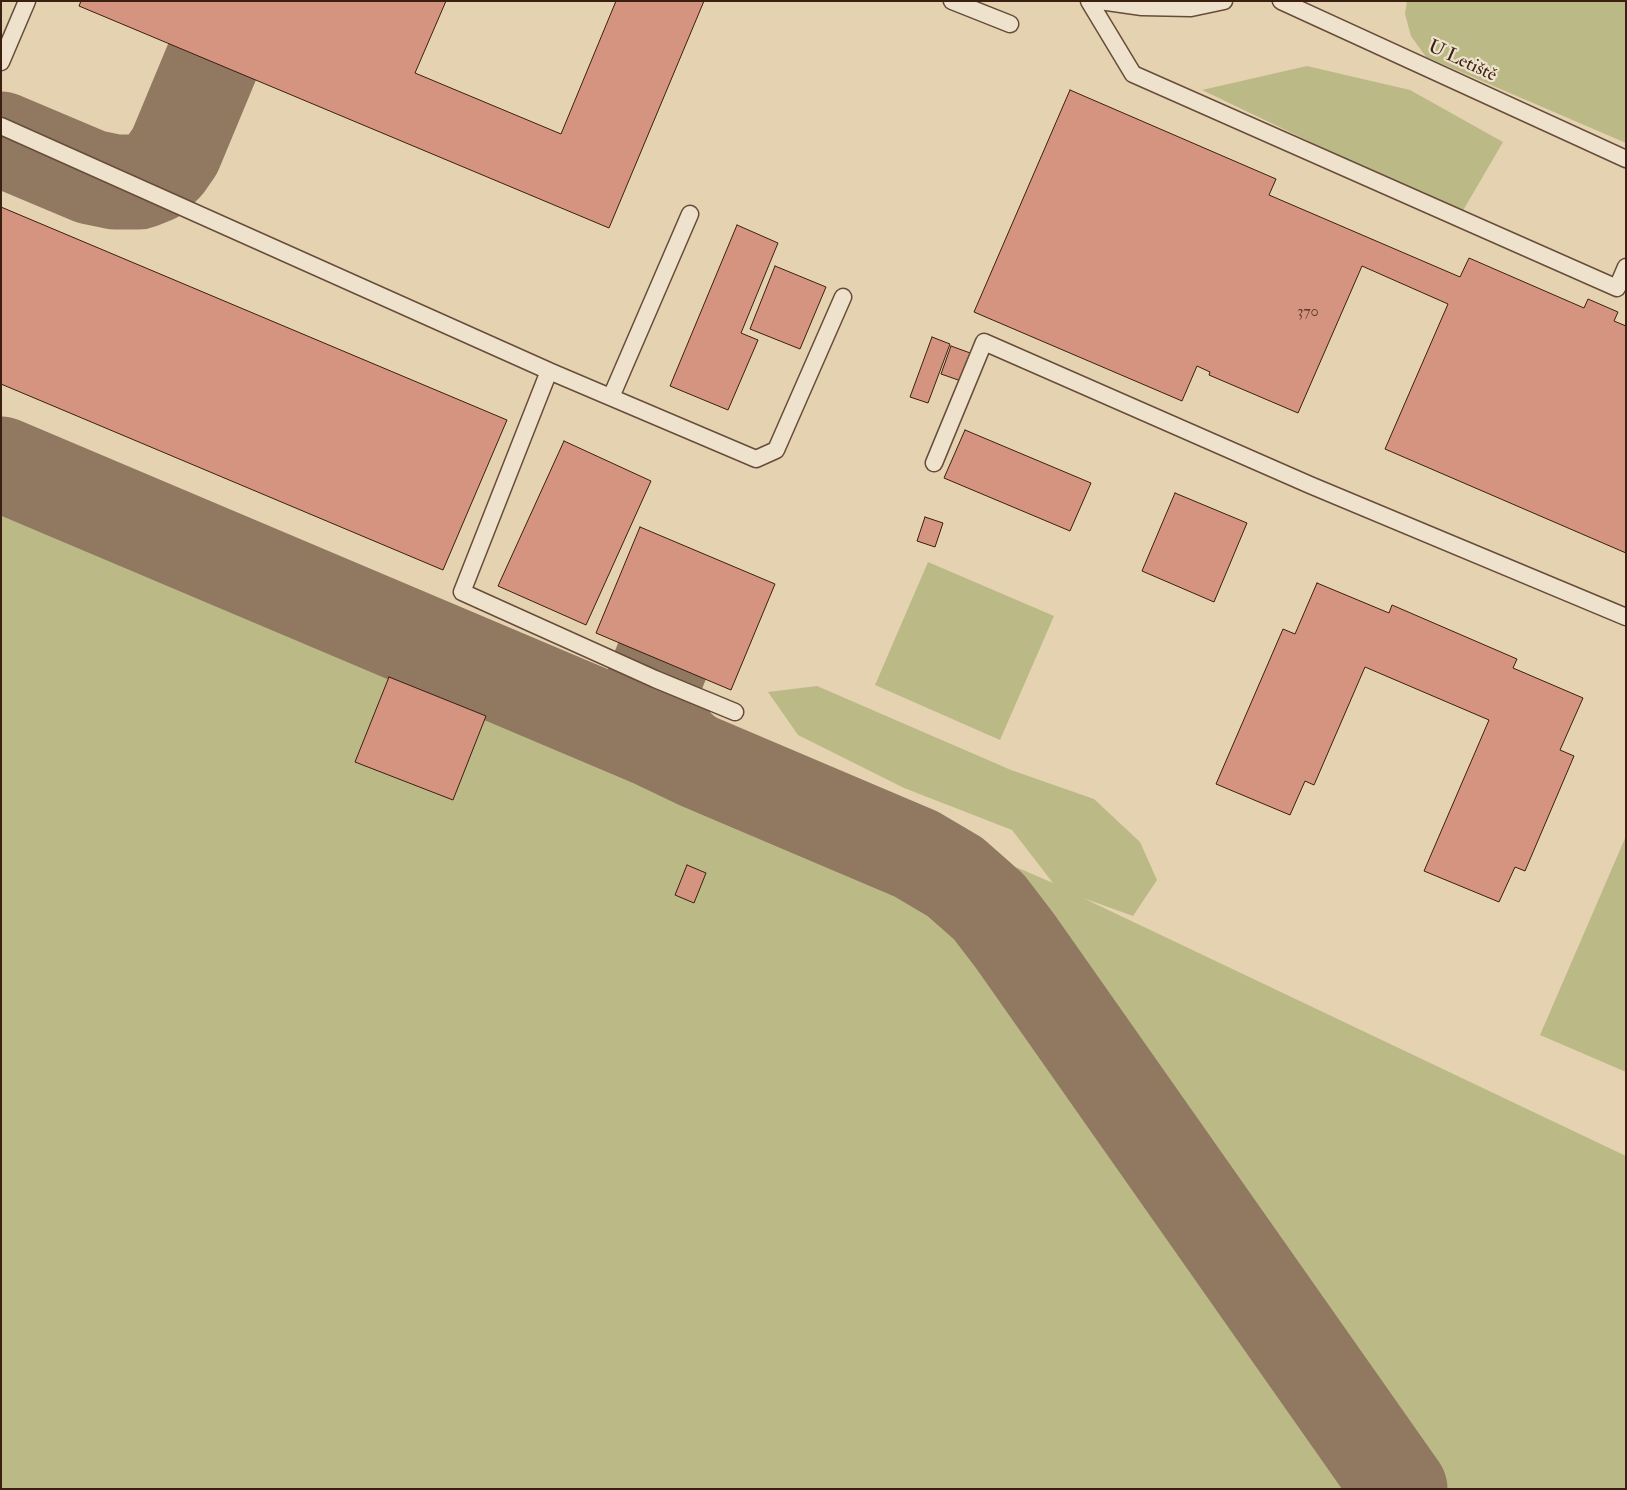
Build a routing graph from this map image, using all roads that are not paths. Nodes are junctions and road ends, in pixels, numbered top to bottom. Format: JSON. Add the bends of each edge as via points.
{"nodes":[{"id":1,"x":27,"y":1,"type":"edge"},
{"id":2,"x":952,"y":1,"type":"edge"},
{"id":3,"x":1089,"y":1,"type":"edge"},
{"id":4,"x":1100,"y":1,"type":"edge"},
{"id":5,"x":1224,"y":1,"type":"edge"},
{"id":6,"x":1281,"y":1,"type":"edge"},
{"id":7,"x":1010,"y":24,"type":"dead end"},
{"id":8,"x":1,"y":62,"type":"edge"},
{"id":9,"x":1,"y":126,"type":"edge"},
{"id":10,"x":1626,"y":159,"type":"edge"},
{"id":11,"x":690,"y":214,"type":"dead end"},
{"id":12,"x":1626,"y":267,"type":"edge"},
{"id":13,"x":1621,"y":290,"type":"edge"},
{"id":14,"x":844,"y":297,"type":"dead end"},
{"id":15,"x":549,"y":371,"type":"junction"},
{"id":16,"x":611,"y":397,"type":"junction"},
{"id":17,"x":934,"y":462,"type":"dead end"},
{"id":18,"x":1626,"y":617,"type":"edge"},
{"id":19,"x":735,"y":712,"type":"dead end"}],
"edges":[{"from":1,"to":8,"type":"lane"},
{"from":2,"to":7,"type":"lane"},
{"from":3,"to":13,"type":"lane","via":[[1133,74]]},
{"from":4,"to":5,"type":"lane","via":[[1142,7],[1191,8]]},
{"from":6,"to":10,"type":"lane","name":"U Letiště"},
{"from":9,"to":15,"type":"lane"},
{"from":11,"to":16,"type":"lane"},
{"from":12,"to":13,"type":"lane"},
{"from":14,"to":16,"type":"lane","via":[[776,450],[756,459]]},
{"from":15,"to":16,"type":"lane"},
{"from":15,"to":19,"type":"lane","via":[[462,592]]},
{"from":17,"to":18,"type":"lane","via":[[984,342],[1310,485]]}]}
